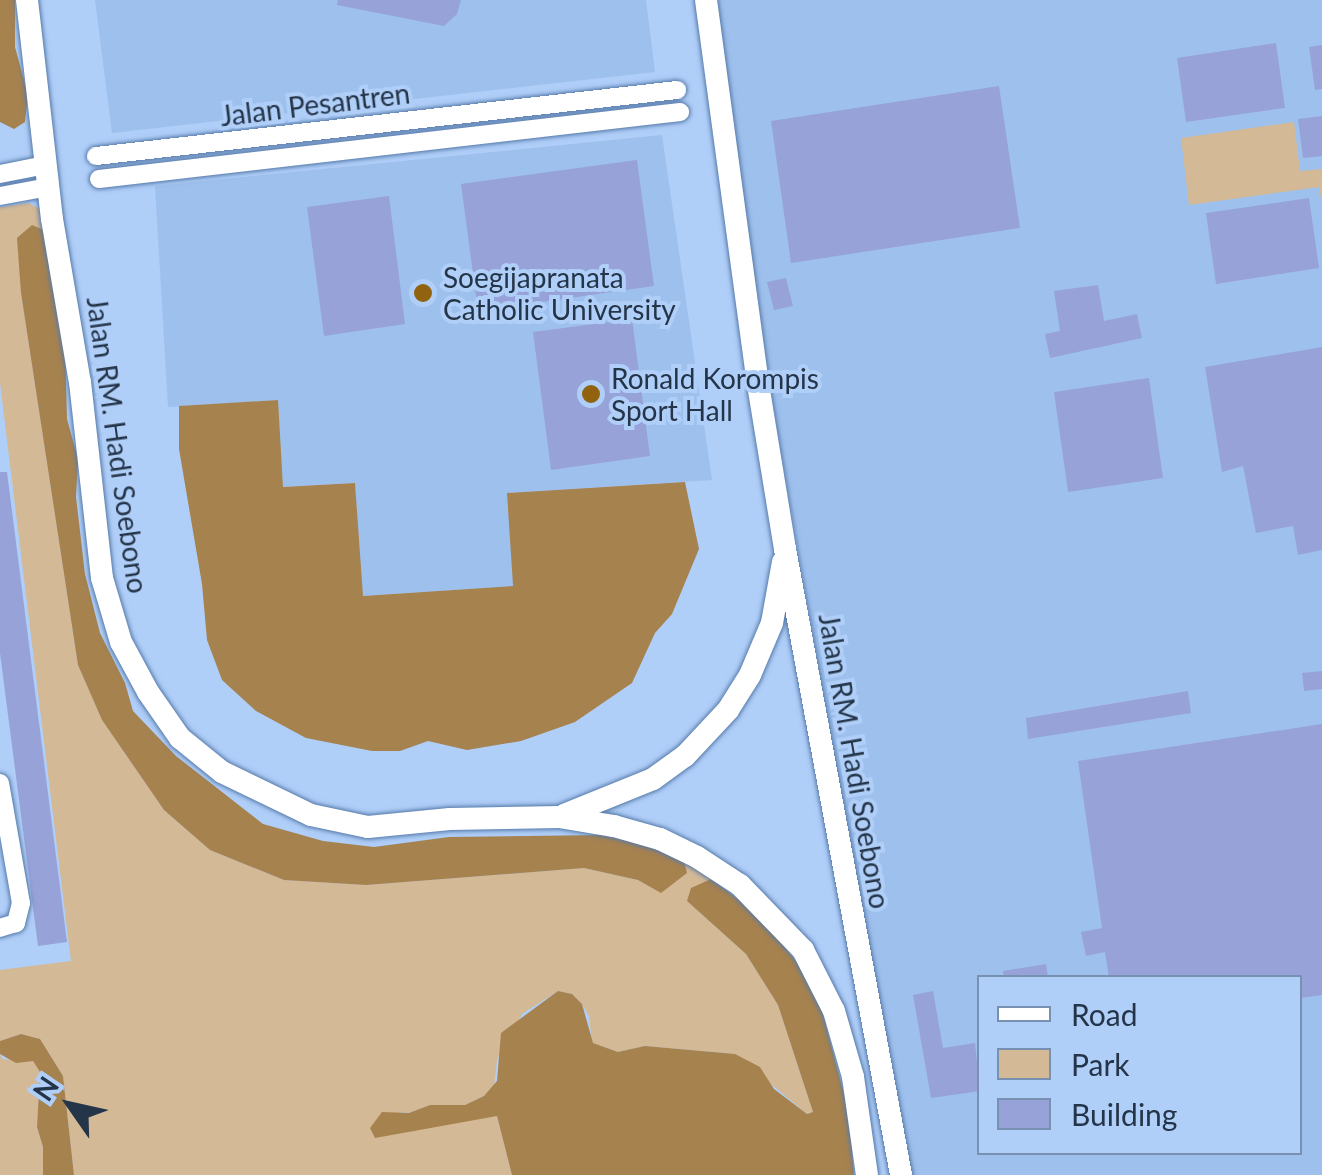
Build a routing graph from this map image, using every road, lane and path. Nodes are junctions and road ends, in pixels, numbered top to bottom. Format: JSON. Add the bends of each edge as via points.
{"nodes":[{"id":1,"x":26,"y":0,"type":"edge"},
{"id":2,"x":706,"y":0,"type":"edge"},
{"id":3,"x":678,"y":90,"type":"dead end"},
{"id":4,"x":541,"y":105,"type":"junction"},
{"id":5,"x":680,"y":112,"type":"dead end"},
{"id":6,"x":543,"y":129,"type":"junction"},
{"id":7,"x":96,"y":156,"type":"dead end"},
{"id":8,"x":0,"y":174,"type":"edge"},
{"id":9,"x":48,"y":176,"type":"junction"},
{"id":10,"x":99,"y":179,"type":"dead end"},
{"id":11,"x":0,"y":196,"type":"edge"},
{"id":12,"x":785,"y":549,"type":"junction"},
{"id":13,"x":0,"y":782,"type":"edge"},
{"id":14,"x":559,"y":817,"type":"junction"},
{"id":15,"x":0,"y":928,"type":"edge"},
{"id":16,"x":868,"y":1175,"type":"edge"},
{"id":17,"x":901,"y":1175,"type":"edge"}],
"edges":[{"from":1,"to":9,"type":"main road","name":"Jalan RM. Hadi Soebono"},
{"from":2,"to":12,"type":"main road","name":"Jalan RM. Hadi Soebono"},
{"from":3,"to":4,"type":"street","name":"Jalan Pesantren"},
{"from":4,"to":6,"type":"street"},
{"from":4,"to":7,"type":"street","name":"Jalan Pesantren"},
{"from":5,"to":6,"type":"street","name":"Jalan Pesantren"},
{"from":6,"to":10,"type":"street","name":"Jalan Pesantren"},
{"from":8,"to":9,"type":"street"},
{"from":9,"to":11,"type":"street"},
{"from":9,"to":14,"type":"main road","name":"Jalan RM. Hadi Soebono","via":[[102,578],[121,642],[180,738],[222,772],[311,816],[368,827]]},
{"from":12,"to":14,"type":"main road","via":[[772,622],[728,710],[653,779]]},
{"from":12,"to":17,"type":"main road","name":"Jalan RM. Hadi Soebono"},
{"from":13,"to":15,"type":"street","via":[[21,903],[16,923]]},
{"from":14,"to":16,"type":"main road","name":"Jalan RM. Hadi Soebono","via":[[660,839],[697,857],[740,885],[802,950],[834,1010],[854,1078]]}]}
